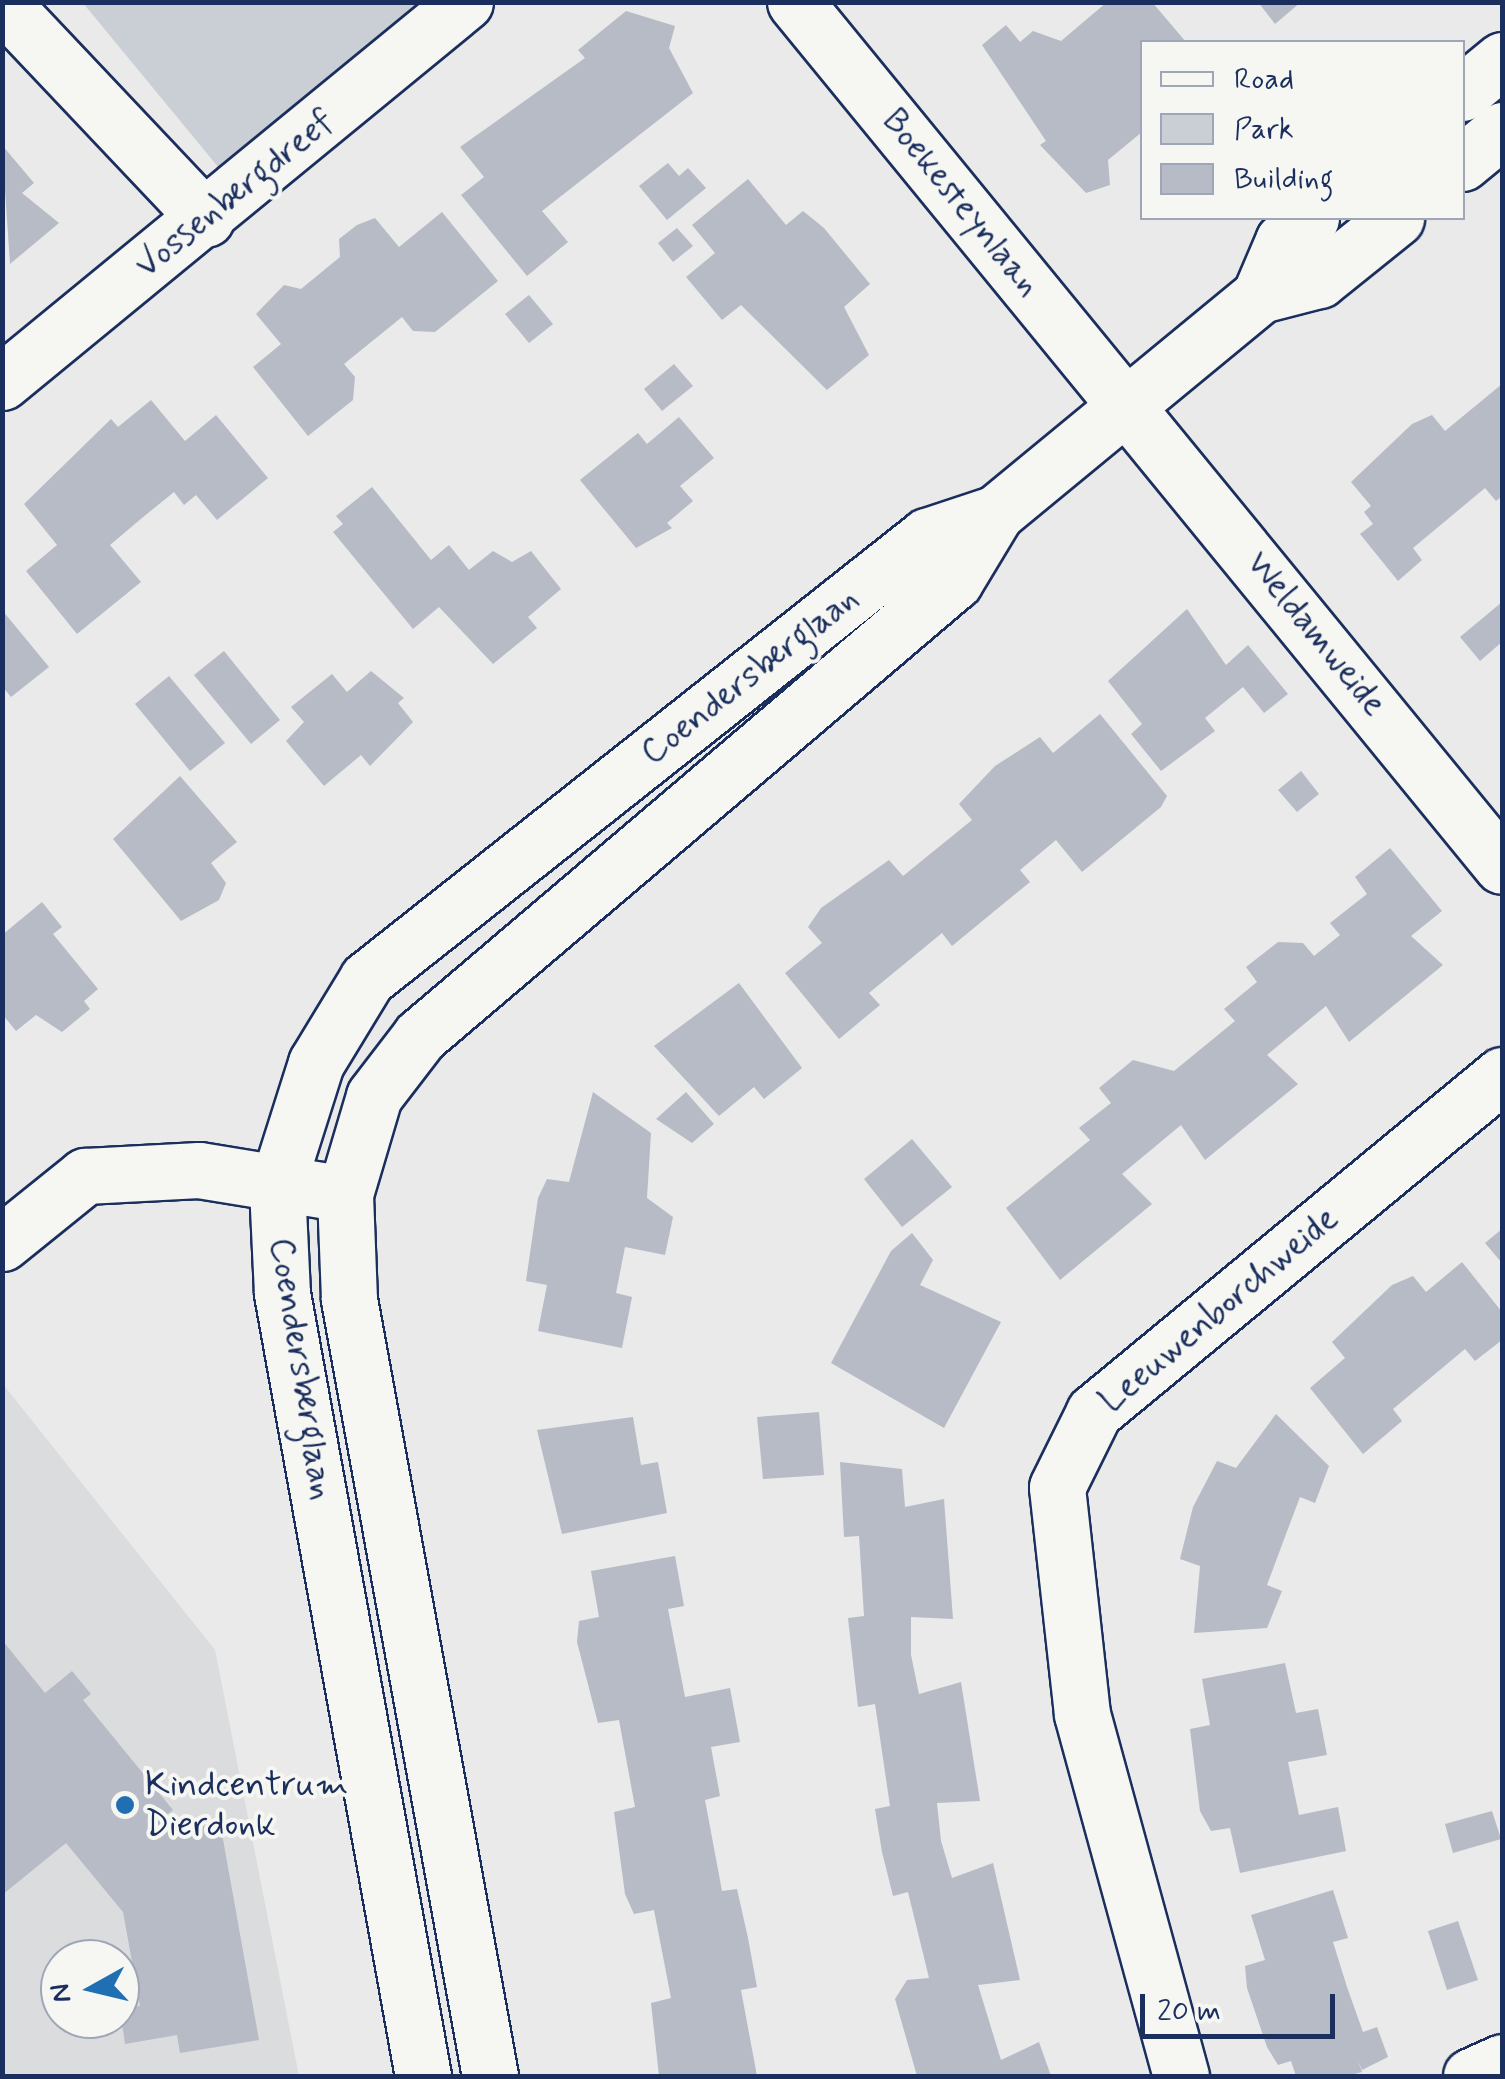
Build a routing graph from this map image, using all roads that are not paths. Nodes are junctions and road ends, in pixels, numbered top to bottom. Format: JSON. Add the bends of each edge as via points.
{"nodes":[{"id":1,"x":466,"y":2,"type":"edge"},
{"id":2,"x":796,"y":2,"type":"edge"},
{"id":3,"x":2,"y":3,"type":"edge"},
{"id":4,"x":1502,"y":60,"type":"edge"},
{"id":5,"x":1465,"y":91,"type":"edge"},
{"id":6,"x":1502,"y":130,"type":"edge"},
{"id":7,"x":1465,"y":161,"type":"edge"},
{"id":8,"x":206,"y":219,"type":"junction"},
{"id":9,"x":1309,"y":220,"type":"edge"},
{"id":10,"x":1394,"y":220,"type":"edge"},
{"id":11,"x":1260,"y":295,"type":"junction"},
{"id":12,"x":2,"y":382,"type":"edge"},
{"id":13,"x":1126,"y":404,"type":"junction"},
{"id":14,"x":996,"y":513,"type":"junction"},
{"id":15,"x":1502,"y":866,"type":"edge"},
{"id":16,"x":1502,"y":1075,"type":"edge"},
{"id":17,"x":277,"y":1186,"type":"junction"},
{"id":18,"x":344,"y":1194,"type":"junction"},
{"id":19,"x":2,"y":1244,"type":"edge"},
{"id":20,"x":1502,"y":2062,"type":"edge"},
{"id":21,"x":423,"y":2076,"type":"edge"},
{"id":22,"x":490,"y":2076,"type":"edge"},
{"id":23,"x":1181,"y":2076,"type":"edge"},
{"id":24,"x":1471,"y":2076,"type":"edge"}],
"edges":[{"from":1,"to":8,"type":"street","name":"Vossenbergdreef"},
{"from":2,"to":13,"type":"street","name":"Boekesteynlaan"},
{"from":3,"to":8,"type":"street"},
{"from":4,"to":5,"type":"street"},
{"from":6,"to":7,"type":"street"},
{"from":8,"to":12,"type":"street","name":"Vossenbergdreef"},
{"from":9,"to":11,"type":"street","name":"Coendersberglaan","via":[[1283,241]]},
{"from":10,"to":11,"type":"street","name":"Coendersberglaan","via":[[1319,280]]},
{"from":11,"to":13,"type":"street","name":"Coendersberglaan"},
{"from":13,"to":14,"type":"street","name":"Coendersberglaan"},
{"from":13,"to":15,"type":"street","name":"Weldamweide"},
{"from":14,"to":17,"type":"street","name":"Coendersberglaan","via":[[928,536],[367,979],[316,1063]]},
{"from":14,"to":18,"type":"street","name":"Coendersberglaan","via":[[955,581],[420,1036],[374,1096]]},
{"from":16,"to":23,"type":"street","name":"Leeuwenborchweide","via":[[1094,1412],[1057,1487],[1082,1714]]},
{"from":17,"to":18,"type":"street"},
{"from":17,"to":19,"type":"street","via":[[199,1170],[85,1176]]},
{"from":17,"to":21,"type":"street","name":"Coendersberglaan","via":[[282,1293]]},
{"from":18,"to":22,"type":"street","name":"Coendersberglaan","via":[[350,1299]]},
{"from":20,"to":24,"type":"street"}]}
